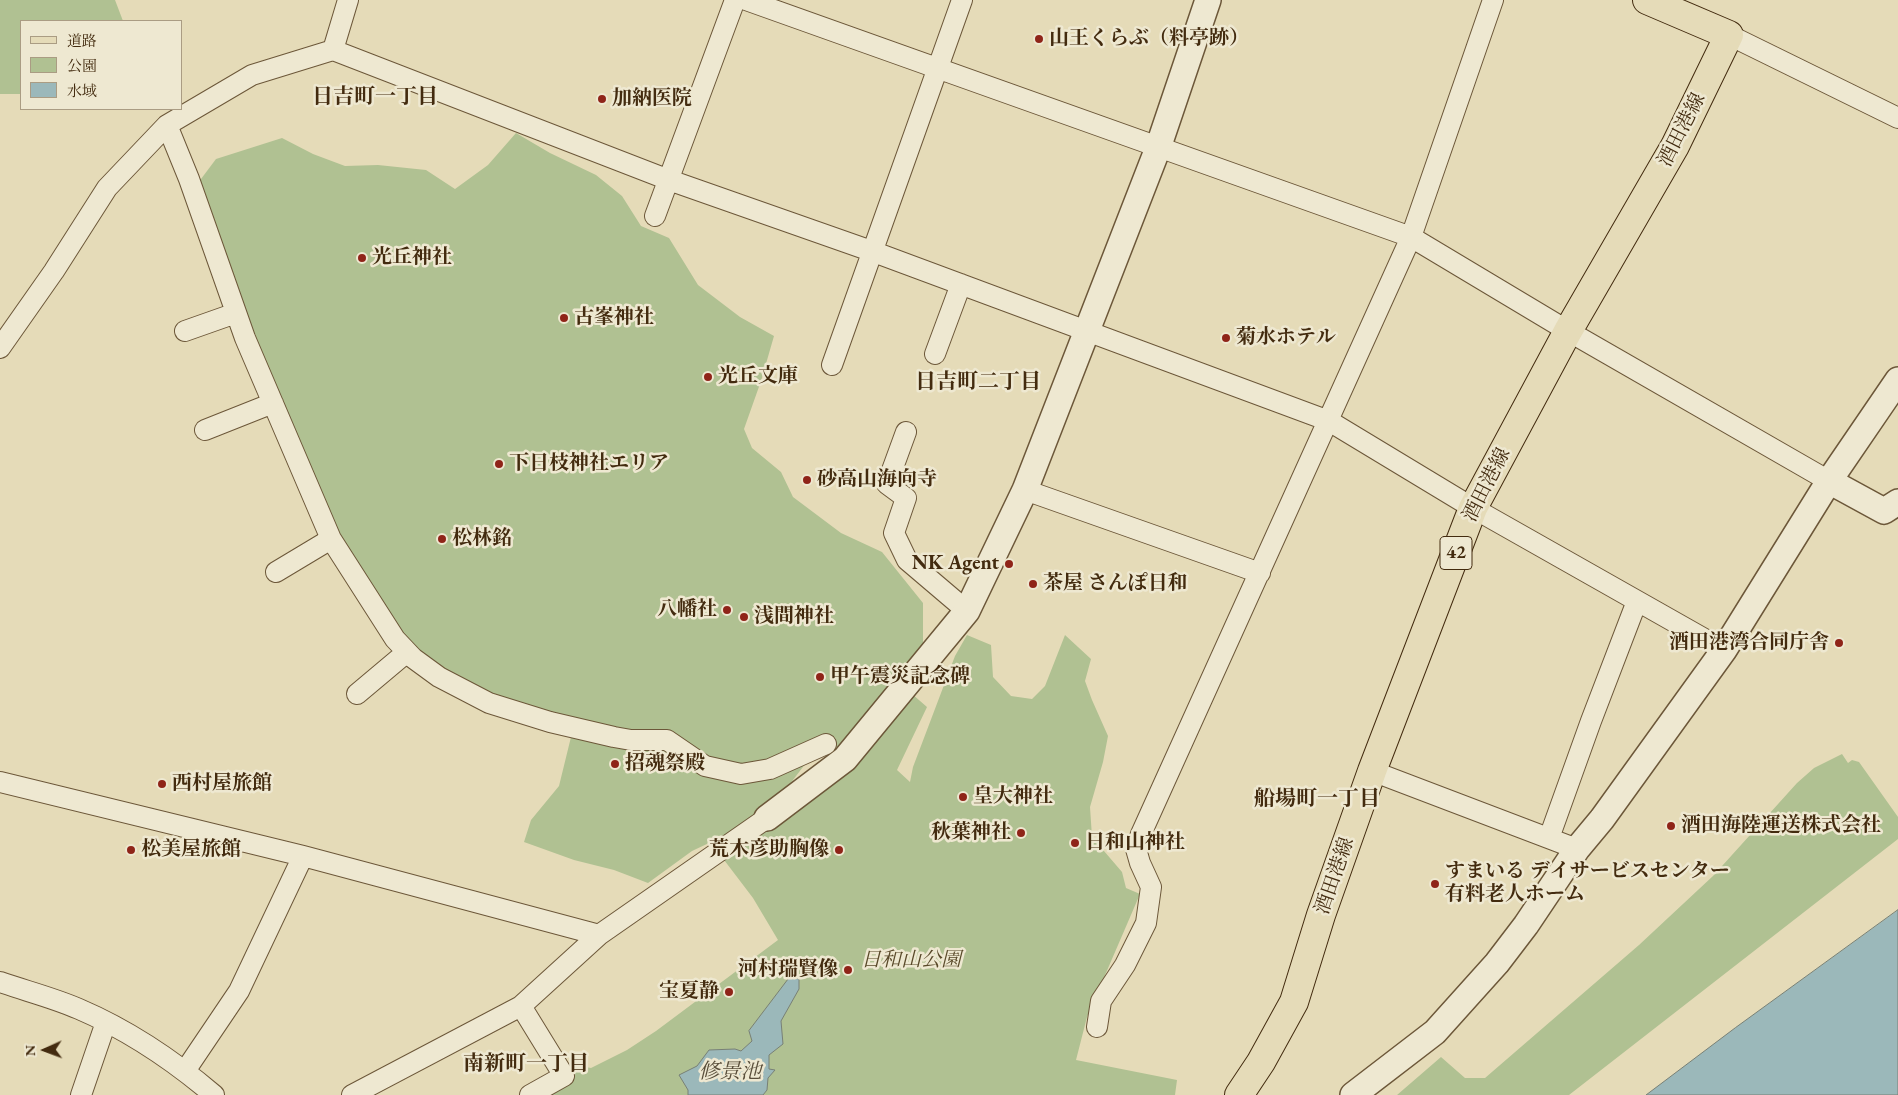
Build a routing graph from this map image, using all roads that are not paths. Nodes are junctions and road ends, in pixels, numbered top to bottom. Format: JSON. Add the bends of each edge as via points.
{"nodes":[{"id":1,"x":348,"y":0,"type":"edge"},
{"id":2,"x":735,"y":0,"type":"edge"},
{"id":3,"x":746,"y":0,"type":"edge"},
{"id":4,"x":962,"y":0,"type":"edge"},
{"id":5,"x":1208,"y":0,"type":"edge"},
{"id":6,"x":1493,"y":0,"type":"edge"},
{"id":7,"x":1647,"y":0,"type":"edge"},
{"id":8,"x":1729,"y":35,"type":"junction"},
{"id":9,"x":333,"y":50,"type":"junction"},
{"id":10,"x":938,"y":69,"type":"junction"},
{"id":11,"x":1898,"y":118,"type":"edge"},
{"id":12,"x":168,"y":126,"type":"junction"},
{"id":13,"x":1158,"y":148,"type":"junction"},
{"id":14,"x":668,"y":180,"type":"junction"},
{"id":15,"x":655,"y":216,"type":"dead end"},
{"id":16,"x":1411,"y":237,"type":"junction"},
{"id":17,"x":874,"y":252,"type":"junction"},
{"id":18,"x":961,"y":284,"type":"junction"},
{"id":19,"x":236,"y":313,"type":"junction"},
{"id":20,"x":1087,"y":330,"type":"junction"},
{"id":21,"x":185,"y":331,"type":"dead end"},
{"id":22,"x":1568,"y":331,"type":"junction"},
{"id":23,"x":0,"y":348,"type":"edge"},
{"id":24,"x":935,"y":354,"type":"dead end"},
{"id":25,"x":832,"y":364,"type":"dead end"},
{"id":26,"x":1898,"y":380,"type":"edge"},
{"id":27,"x":273,"y":403,"type":"junction"},
{"id":28,"x":1329,"y":421,"type":"junction"},
{"id":29,"x":204,"y":430,"type":"dead end"},
{"id":30,"x":906,"y":432,"type":"dead end"},
{"id":31,"x":1829,"y":481,"type":"junction"},
{"id":32,"x":1025,"y":490,"type":"junction"},
{"id":33,"x":1898,"y":502,"type":"edge"},
{"id":34,"x":1473,"y":508,"type":"junction"},
{"id":35,"x":331,"y":539,"type":"junction"},
{"id":36,"x":276,"y":572,"type":"dead end"},
{"id":37,"x":1260,"y":572,"type":"junction"},
{"id":38,"x":1637,"y":601,"type":"junction"},
{"id":39,"x":967,"y":611,"type":"junction"},
{"id":40,"x":1724,"y":650,"type":"junction"},
{"id":41,"x":407,"y":652,"type":"junction"},
{"id":42,"x":357,"y":694,"type":"dead end"},
{"id":43,"x":826,"y":744,"type":"dead end"},
{"id":44,"x":1372,"y":771,"type":"junction"},
{"id":45,"x":0,"y":782,"type":"edge"},
{"id":46,"x":767,"y":818,"type":"joint"},
{"id":47,"x":1549,"y":838,"type":"junction"},
{"id":48,"x":1577,"y":849,"type":"junction"},
{"id":49,"x":303,"y":856,"type":"junction"},
{"id":50,"x":599,"y":935,"type":"junction"},
{"id":51,"x":0,"y":982,"type":"edge"},
{"id":52,"x":521,"y":1006,"type":"junction"},
{"id":53,"x":106,"y":1022,"type":"junction"},
{"id":54,"x":1097,"y":1027,"type":"dead end"},
{"id":55,"x":185,"y":1071,"type":"junction"},
{"id":56,"x":536,"y":1093,"type":"edge"},
{"id":57,"x":81,"y":1095,"type":"edge"},
{"id":58,"x":214,"y":1095,"type":"edge"},
{"id":59,"x":352,"y":1095,"type":"edge"},
{"id":60,"x":1239,"y":1095,"type":"edge"},
{"id":61,"x":1353,"y":1095,"type":"edge"}],
"edges":[{"from":1,"to":9,"type":"street"},
{"from":2,"to":14,"type":"street"},
{"from":3,"to":10,"type":"street"},
{"from":4,"to":10,"type":"street"},
{"from":5,"to":13,"type":"street"},
{"from":6,"to":16,"type":"street"},
{"from":7,"to":8,"type":"main road"},
{"from":8,"to":11,"type":"street"},
{"from":8,"to":22,"type":"main road","name":"酒田港線","number":"42","via":[[1676,146]]},
{"from":9,"to":12,"type":"street","via":[[252,74]]},
{"from":9,"to":14,"type":"street"},
{"from":10,"to":13,"type":"street"},
{"from":10,"to":17,"type":"street"},
{"from":12,"to":19,"type":"street"},
{"from":12,"to":23,"type":"street","via":[[107,188]]},
{"from":13,"to":16,"type":"street"},
{"from":13,"to":20,"type":"street"},
{"from":14,"to":15,"type":"street"},
{"from":14,"to":17,"type":"street"},
{"from":16,"to":22,"type":"street"},
{"from":16,"to":28,"type":"street"},
{"from":17,"to":18,"type":"street"},
{"from":17,"to":25,"type":"street"},
{"from":18,"to":20,"type":"street"},
{"from":18,"to":24,"type":"street"},
{"from":19,"to":21,"type":"street"},
{"from":19,"to":27,"type":"street"},
{"from":20,"to":28,"type":"street"},
{"from":20,"to":32,"type":"street"},
{"from":22,"to":31,"type":"street"},
{"from":22,"to":34,"type":"main road","name":"酒田港線","number":"42"},
{"from":26,"to":31,"type":"street"},
{"from":27,"to":29,"type":"street"},
{"from":27,"to":35,"type":"street"},
{"from":28,"to":34,"type":"street"},
{"from":28,"to":37,"type":"street"},
{"from":30,"to":39,"type":"street","via":[[887,484],[906,498],[894,533],[907,560]]},
{"from":31,"to":33,"type":"street","via":[[1884,511]]},
{"from":31,"to":40,"type":"street"},
{"from":32,"to":37,"type":"street"},
{"from":32,"to":39,"type":"street"},
{"from":34,"to":38,"type":"street"},
{"from":34,"to":44,"type":"main road","name":"酒田港線","number":"42"},
{"from":35,"to":36,"type":"street"},
{"from":35,"to":41,"type":"street"},
{"from":37,"to":54,"type":"street","via":[[1140,834],[1136,849],[1151,887],[1146,923],[1125,965],[1101,1001]]},
{"from":38,"to":40,"type":"street"},
{"from":38,"to":47,"type":"street"},
{"from":39,"to":46,"type":"street","via":[[845,759]]},
{"from":40,"to":48,"type":"street"},
{"from":41,"to":42,"type":"street"},
{"from":41,"to":43,"type":"street","via":[[439,677],[489,702],[550,722],[614,737],[667,740],[705,766],[741,774],[770,769]]},
{"from":44,"to":47,"type":"street"},
{"from":44,"to":60,"type":"main road","name":"酒田港線","number":"42","via":[[1294,1002]]},
{"from":45,"to":49,"type":"street"},
{"from":46,"to":50,"type":"street"},
{"from":47,"to":48,"type":"street"},
{"from":48,"to":61,"type":"street","via":[[1497,963],[1435,1032]]},
{"from":49,"to":50,"type":"street"},
{"from":49,"to":55,"type":"street","via":[[240,991]]},
{"from":50,"to":52,"type":"street"},
{"from":51,"to":53,"type":"street","via":[[80,1009]]},
{"from":52,"to":56,"type":"street","via":[[564,1076]]},
{"from":52,"to":59,"type":"street"},
{"from":53,"to":55,"type":"street"},
{"from":53,"to":57,"type":"street"},
{"from":55,"to":58,"type":"street"}]}
